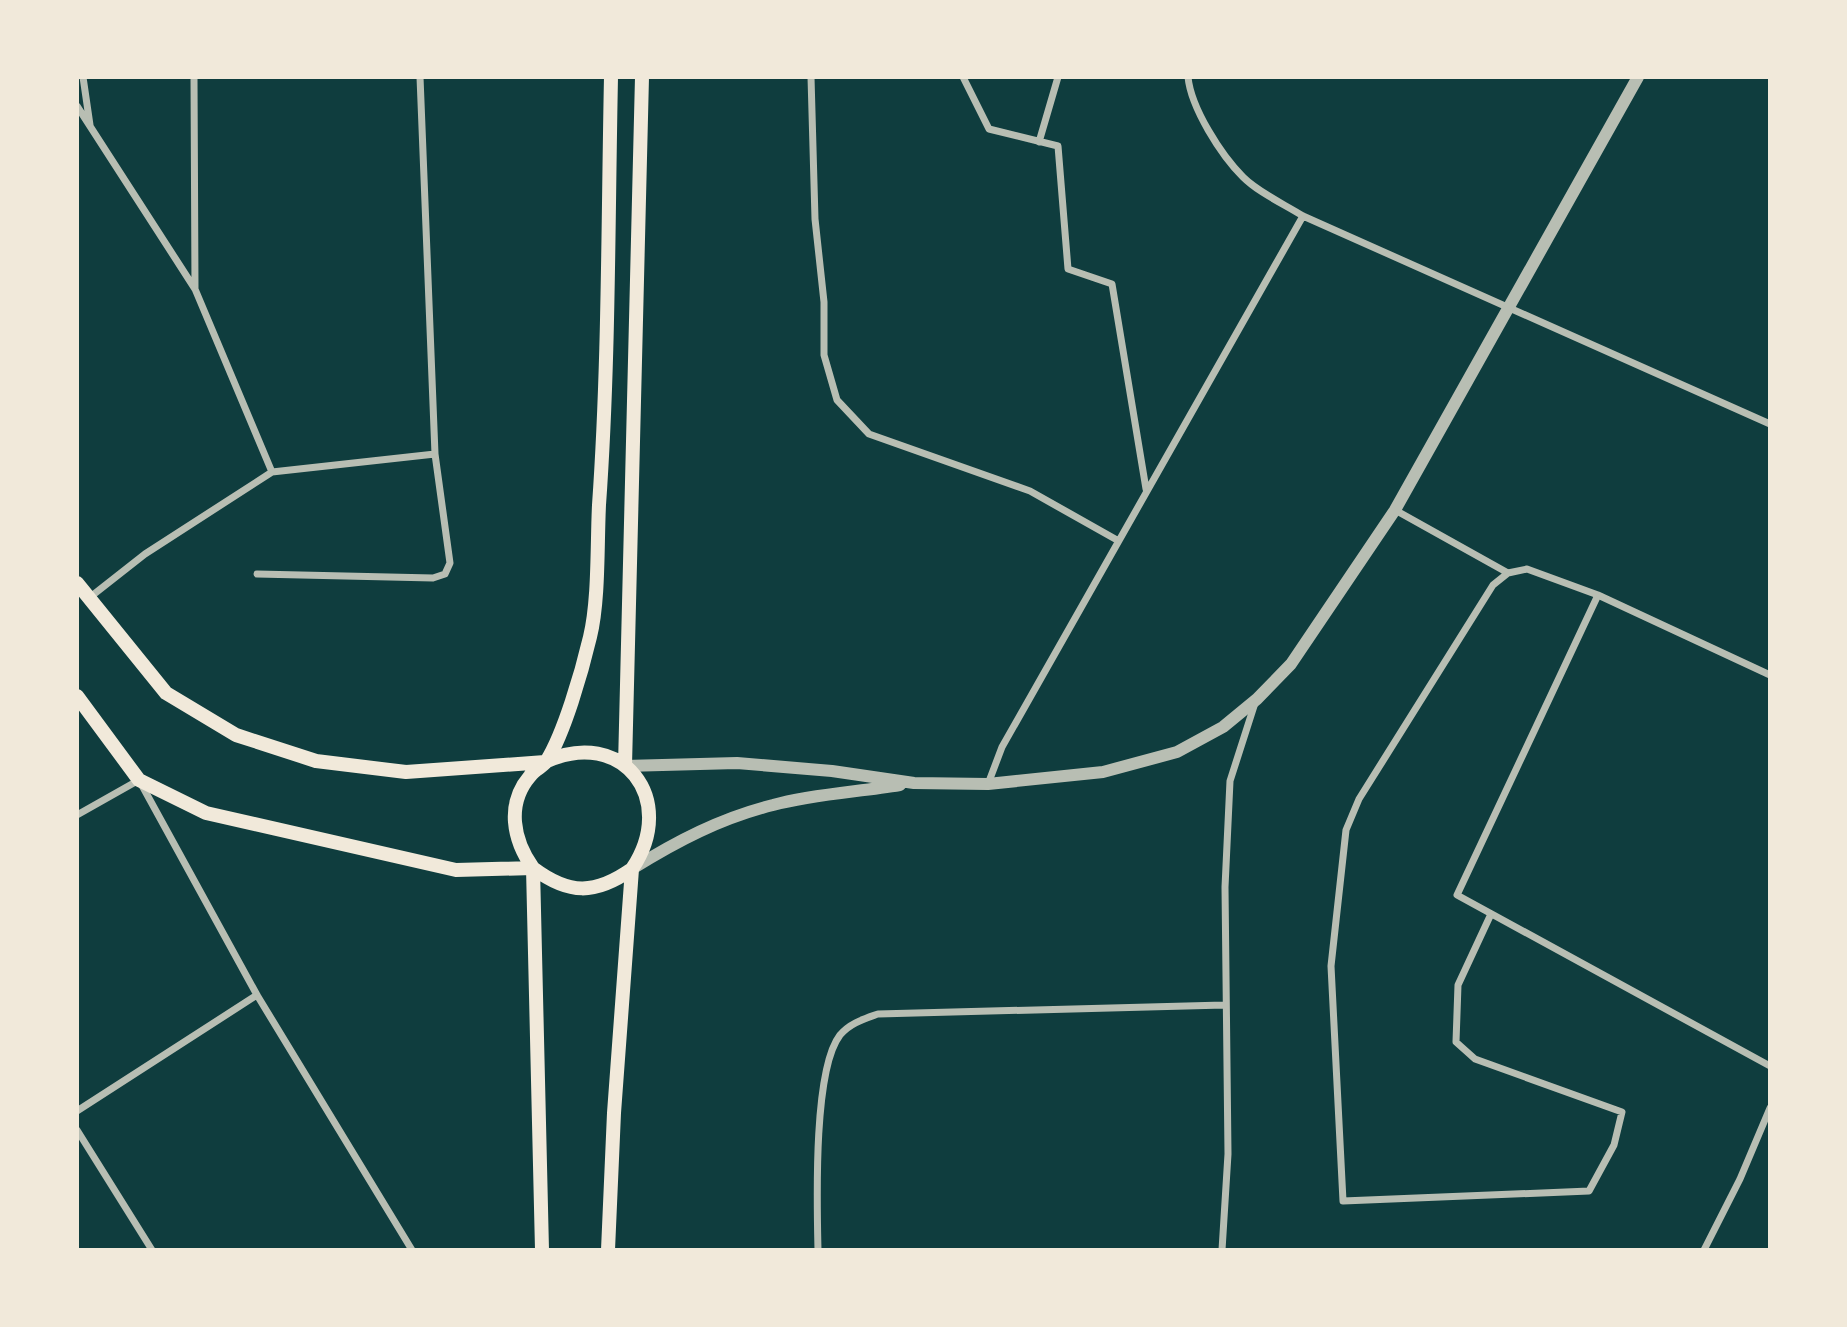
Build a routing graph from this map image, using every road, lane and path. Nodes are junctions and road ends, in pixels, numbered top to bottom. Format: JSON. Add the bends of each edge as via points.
{"nodes":[{"id":1,"x":83,"y":77,"type":"edge"},
{"id":2,"x":194,"y":77,"type":"edge"},
{"id":3,"x":420,"y":77,"type":"edge"},
{"id":4,"x":611,"y":77,"type":"edge"},
{"id":5,"x":642,"y":77,"type":"edge"},
{"id":6,"x":811,"y":77,"type":"edge"},
{"id":7,"x":963,"y":77,"type":"edge"},
{"id":8,"x":1058,"y":77,"type":"edge"},
{"id":9,"x":1188,"y":77,"type":"edge"},
{"id":10,"x":1638,"y":77,"type":"edge"},
{"id":11,"x":77,"y":106,"type":"edge"},
{"id":12,"x":90,"y":127,"type":"junction"},
{"id":13,"x":1039,"y":142,"type":"junction"},
{"id":14,"x":1303,"y":216,"type":"junction"},
{"id":15,"x":195,"y":289,"type":"junction"},
{"id":16,"x":1512,"y":306,"type":"junction"},
{"id":17,"x":1770,"y":424,"type":"edge"},
{"id":18,"x":435,"y":454,"type":"junction"},
{"id":19,"x":272,"y":472,"type":"junction"},
{"id":20,"x":1146,"y":489,"type":"junction"},
{"id":21,"x":1395,"y":510,"type":"junction"},
{"id":22,"x":1117,"y":540,"type":"junction"},
{"id":23,"x":1508,"y":573,"type":"junction"},
{"id":24,"x":257,"y":574,"type":"dead end"},
{"id":25,"x":77,"y":583,"type":"edge"},
{"id":26,"x":1598,"y":595,"type":"junction"},
{"id":27,"x":88,"y":598,"type":"junction"},
{"id":28,"x":1770,"y":676,"type":"edge"},
{"id":29,"x":77,"y":696,"type":"edge"},
{"id":30,"x":1257,"y":699,"type":"junction"},
{"id":31,"x":545,"y":762,"type":"junction"},
{"id":32,"x":625,"y":766,"type":"junction"},
{"id":33,"x":139,"y":780,"type":"junction"},
{"id":34,"x":914,"y":783,"type":"junction"},
{"id":35,"x":988,"y":784,"type":"junction"},
{"id":36,"x":77,"y":815,"type":"edge"},
{"id":37,"x":533,"y":868,"type":"junction"},
{"id":38,"x":632,"y":869,"type":"junction"},
{"id":39,"x":1491,"y":914,"type":"junction"},
{"id":40,"x":257,"y":995,"type":"junction"},
{"id":41,"x":1224,"y":1005,"type":"junction"},
{"id":42,"x":1770,"y":1066,"type":"edge"},
{"id":43,"x":1770,"y":1108,"type":"edge"},
{"id":44,"x":77,"y":1111,"type":"edge"},
{"id":45,"x":77,"y":1130,"type":"edge"},
{"id":46,"x":152,"y":1250,"type":"edge"},
{"id":47,"x":412,"y":1250,"type":"edge"},
{"id":48,"x":542,"y":1250,"type":"edge"},
{"id":49,"x":608,"y":1250,"type":"edge"},
{"id":50,"x":818,"y":1250,"type":"edge"},
{"id":51,"x":1222,"y":1250,"type":"edge"},
{"id":52,"x":1704,"y":1250,"type":"edge"}],
"edges":[{"from":1,"to":12,"type":"street"},
{"from":2,"to":15,"type":"street"},
{"from":3,"to":18,"type":"street"},
{"from":4,"to":31,"type":"main road","via":[[605,422],[591,634]]},
{"from":5,"to":32,"type":"main road"},
{"from":6,"to":22,"type":"street","via":[[824,355],[837,400],[869,434],[1030,491]]},
{"from":7,"to":13,"type":"street","via":[[989,129]]},
{"from":8,"to":13,"type":"street"},
{"from":9,"to":14,"type":"street","via":[[1190,95],[1200,114],[1243,177]]},
{"from":10,"to":16,"type":"street"},
{"from":11,"to":12,"type":"street"},
{"from":12,"to":15,"type":"street"},
{"from":13,"to":20,"type":"street","via":[[1058,146],[1068,269],[1112,284]]},
{"from":14,"to":16,"type":"street"},
{"from":14,"to":20,"type":"street"},
{"from":15,"to":19,"type":"street"},
{"from":16,"to":17,"type":"street"},
{"from":16,"to":21,"type":"street"},
{"from":18,"to":19,"type":"street"},
{"from":18,"to":24,"type":"street","via":[[450,563],[444,574],[433,578]]},
{"from":19,"to":27,"type":"street"},
{"from":20,"to":22,"type":"street"},
{"from":21,"to":23,"type":"street"},
{"from":21,"to":30,"type":"street","via":[[1291,664]]},
{"from":22,"to":35,"type":"street","via":[[1002,747]]},
{"from":23,"to":26,"type":"street","via":[[1527,569]]},
{"from":23,"to":39,"type":"street","via":[[1485,597],[1359,799],[1346,830],[1331,966],[1343,1201],[1589,1191],[1614,1145],[1622,1112],[1475,1059],[1456,1042],[1458,985]]},
{"from":25,"to":27,"type":"main road"},
{"from":26,"to":28,"type":"street"},
{"from":26,"to":39,"type":"street","via":[[1457,895]]},
{"from":27,"to":31,"type":"main road","via":[[166,693],[236,736],[316,761],[407,772]]},
{"from":29,"to":33,"type":"main road"},
{"from":30,"to":35,"type":"street","via":[[1223,727],[1178,752],[1103,772]]},
{"from":30,"to":41,"type":"street","via":[[1230,781]]},
{"from":31,"to":32,"type":"main road","via":[[585,751],[606,755]]},
{"from":31,"to":37,"type":"main road","via":[[519,793],[514,812],[521,852]]},
{"from":32,"to":34,"type":"street","via":[[737,763]]},
{"from":32,"to":38,"type":"main road","via":[[640,783],[649,804],[651,827],[645,850]]},
{"from":33,"to":36,"type":"street"},
{"from":33,"to":37,"type":"main road","via":[[206,813],[456,870]]},
{"from":33,"to":40,"type":"street"},
{"from":34,"to":35,"type":"street"},
{"from":34,"to":38,"type":"street","via":[[763,807],[676,842]]},
{"from":37,"to":38,"type":"main road","via":[[550,881],[571,888],[603,885]]},
{"from":37,"to":48,"type":"main road"},
{"from":38,"to":49,"type":"main road"},
{"from":39,"to":42,"type":"street"},
{"from":40,"to":44,"type":"street"},
{"from":40,"to":47,"type":"street"},
{"from":41,"to":50,"type":"street","via":[[878,1014],[849,1025],[838,1037],[821,1101]]},
{"from":41,"to":51,"type":"street","via":[[1228,1154]]},
{"from":43,"to":52,"type":"street"},
{"from":45,"to":46,"type":"street"}]}
